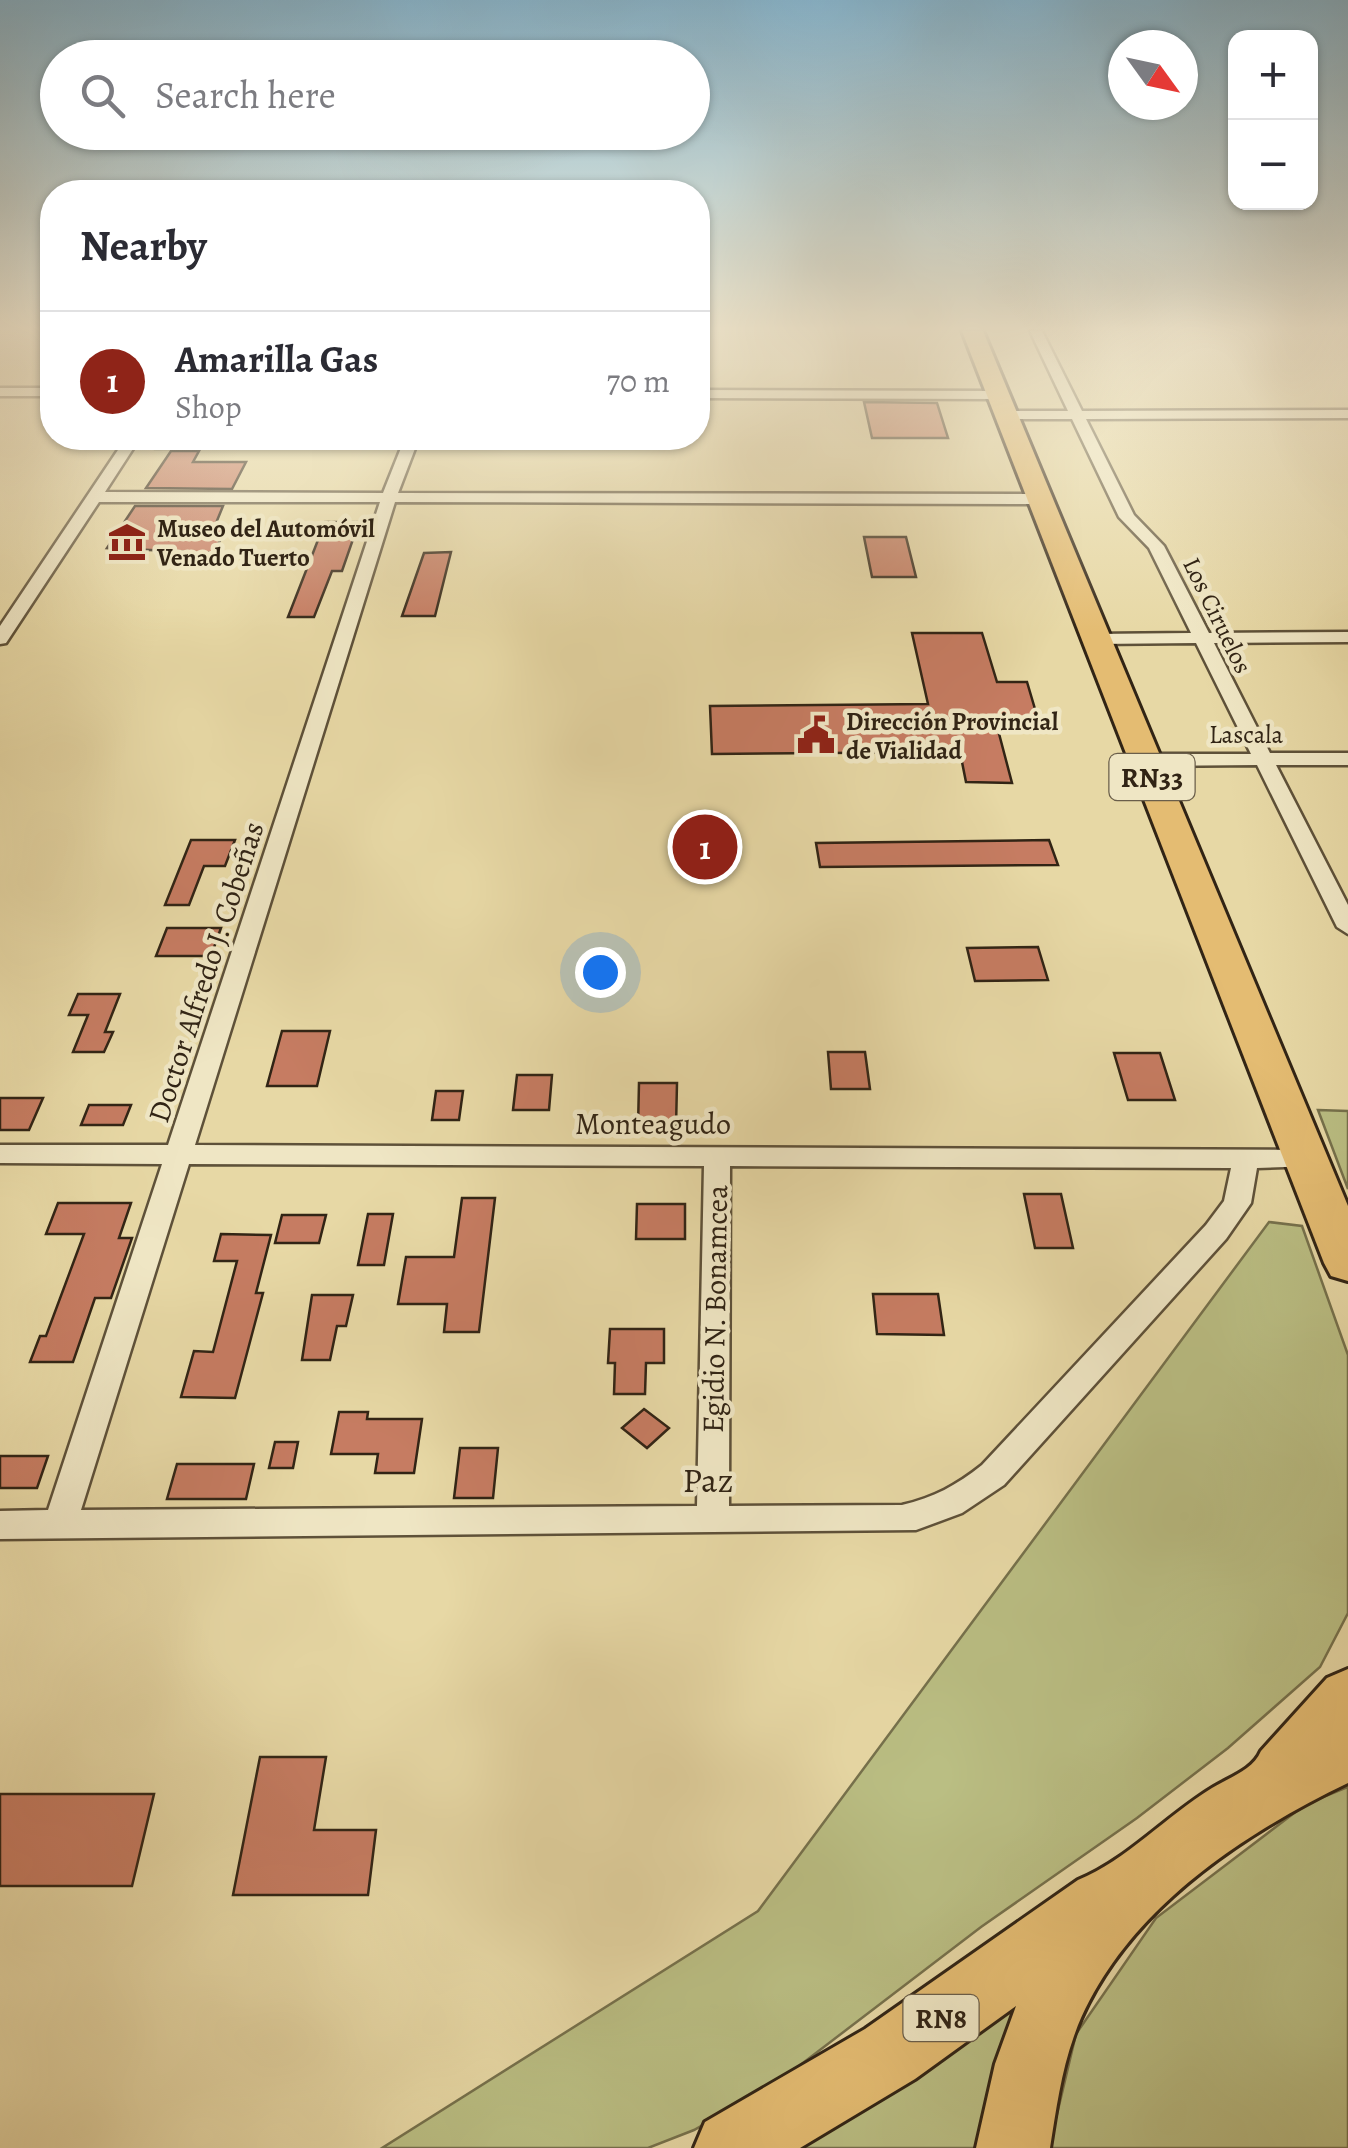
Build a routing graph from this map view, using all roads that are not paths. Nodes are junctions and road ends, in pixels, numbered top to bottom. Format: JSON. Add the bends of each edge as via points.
{"nodes":[{"id":1,"x":1014,"y":431,"type":"edge"},
{"id":2,"x":1086,"y":431,"type":"edge"},
{"id":3,"x":125,"y":450,"type":"edge"},
{"id":4,"x":407,"y":450,"type":"edge"},
{"id":5,"x":388,"y":497,"type":"junction"},
{"id":6,"x":94,"y":498,"type":"junction"},
{"id":7,"x":1039,"y":498,"type":"junction"},
{"id":8,"x":1202,"y":636,"type":"junction"},
{"id":9,"x":1348,"y":637,"type":"edge"},
{"id":10,"x":1096,"y":638,"type":"junction"},
{"id":11,"x":0,"y":639,"type":"edge"},
{"id":12,"x":1260,"y":758,"type":"junction"},
{"id":13,"x":1348,"y":759,"type":"edge"},
{"id":14,"x":1145,"y":760,"type":"junction"},
{"id":15,"x":1348,"y":927,"type":"edge"},
{"id":16,"x":0,"y":1154,"type":"edge"},
{"id":17,"x":179,"y":1155,"type":"junction"},
{"id":18,"x":717,"y":1157,"type":"junction"},
{"id":19,"x":1246,"y":1159,"type":"junction"},
{"id":20,"x":1306,"y":1159,"type":"junction"},
{"id":21,"x":1348,"y":1263,"type":"edge"},
{"id":22,"x":713,"y":1520,"type":"junction"},
{"id":23,"x":0,"y":1525,"type":"edge"},
{"id":24,"x":60,"y":1525,"type":"junction"},
{"id":25,"x":1348,"y":1698,"type":"edge"},
{"id":26,"x":1348,"y":1751,"type":"edge"},
{"id":27,"x":1274,"y":1784,"type":"junction"},
{"id":28,"x":1144,"y":1875,"type":"junction"},
{"id":29,"x":731,"y":2148,"type":"edge"},
{"id":30,"x":1013,"y":2148,"type":"edge"}],
"edges":[{"from":1,"to":7,"type":"highway","number":"RN33"},
{"from":2,"to":8,"type":"street","name":"Los Ciruelos","via":[[1127,517],[1156,546]]},
{"from":3,"to":6,"type":"street"},
{"from":4,"to":5,"type":"street","name":"Doctor Alfredo J. Cobeñas"},
{"from":5,"to":6,"type":"street"},
{"from":5,"to":7,"type":"street"},
{"from":5,"to":17,"type":"street","name":"Doctor Alfredo J. Cobeñas"},
{"from":6,"to":11,"type":"street"},
{"from":7,"to":10,"type":"highway","number":"RN33"},
{"from":8,"to":9,"type":"street"},
{"from":8,"to":10,"type":"street"},
{"from":8,"to":12,"type":"street","name":"Los Ciruelos"},
{"from":10,"to":14,"type":"highway","number":"RN33"},
{"from":12,"to":13,"type":"street","name":"Lascala"},
{"from":12,"to":14,"type":"street","name":"Lascala"},
{"from":12,"to":15,"type":"street","name":"Los Ciruelos"},
{"from":14,"to":20,"type":"highway","number":"RN33"},
{"from":16,"to":17,"type":"street","name":"Monteagudo"},
{"from":17,"to":18,"type":"street","name":"Monteagudo"},
{"from":17,"to":24,"type":"street","name":"Doctor Alfredo J. Cobeñas"},
{"from":18,"to":19,"type":"street","name":"Monteagudo"},
{"from":18,"to":22,"type":"street","name":"Egidio N. Bonamcea"},
{"from":19,"to":20,"type":"street","name":"Monteagudo"},
{"from":19,"to":22,"type":"street","name":"Paz","via":[[1237,1203],[1216,1232],[993,1475],[961,1501],[902,1519]]},
{"from":20,"to":21,"type":"highway","number":"RN33"},
{"from":22,"to":24,"type":"street","name":"Paz"},
{"from":23,"to":24,"type":"street","name":"Paz"},
{"from":25,"to":27,"type":"highway"},
{"from":26,"to":27,"type":"highway","number":"RN8"},
{"from":27,"to":28,"type":"highway","number":"RN8"},
{"from":28,"to":29,"type":"highway","number":"RN8","via":[[890,2054]]},
{"from":28,"to":30,"type":"highway","number":"RN8","via":[[1086,1945],[1048,2014]]}]}
